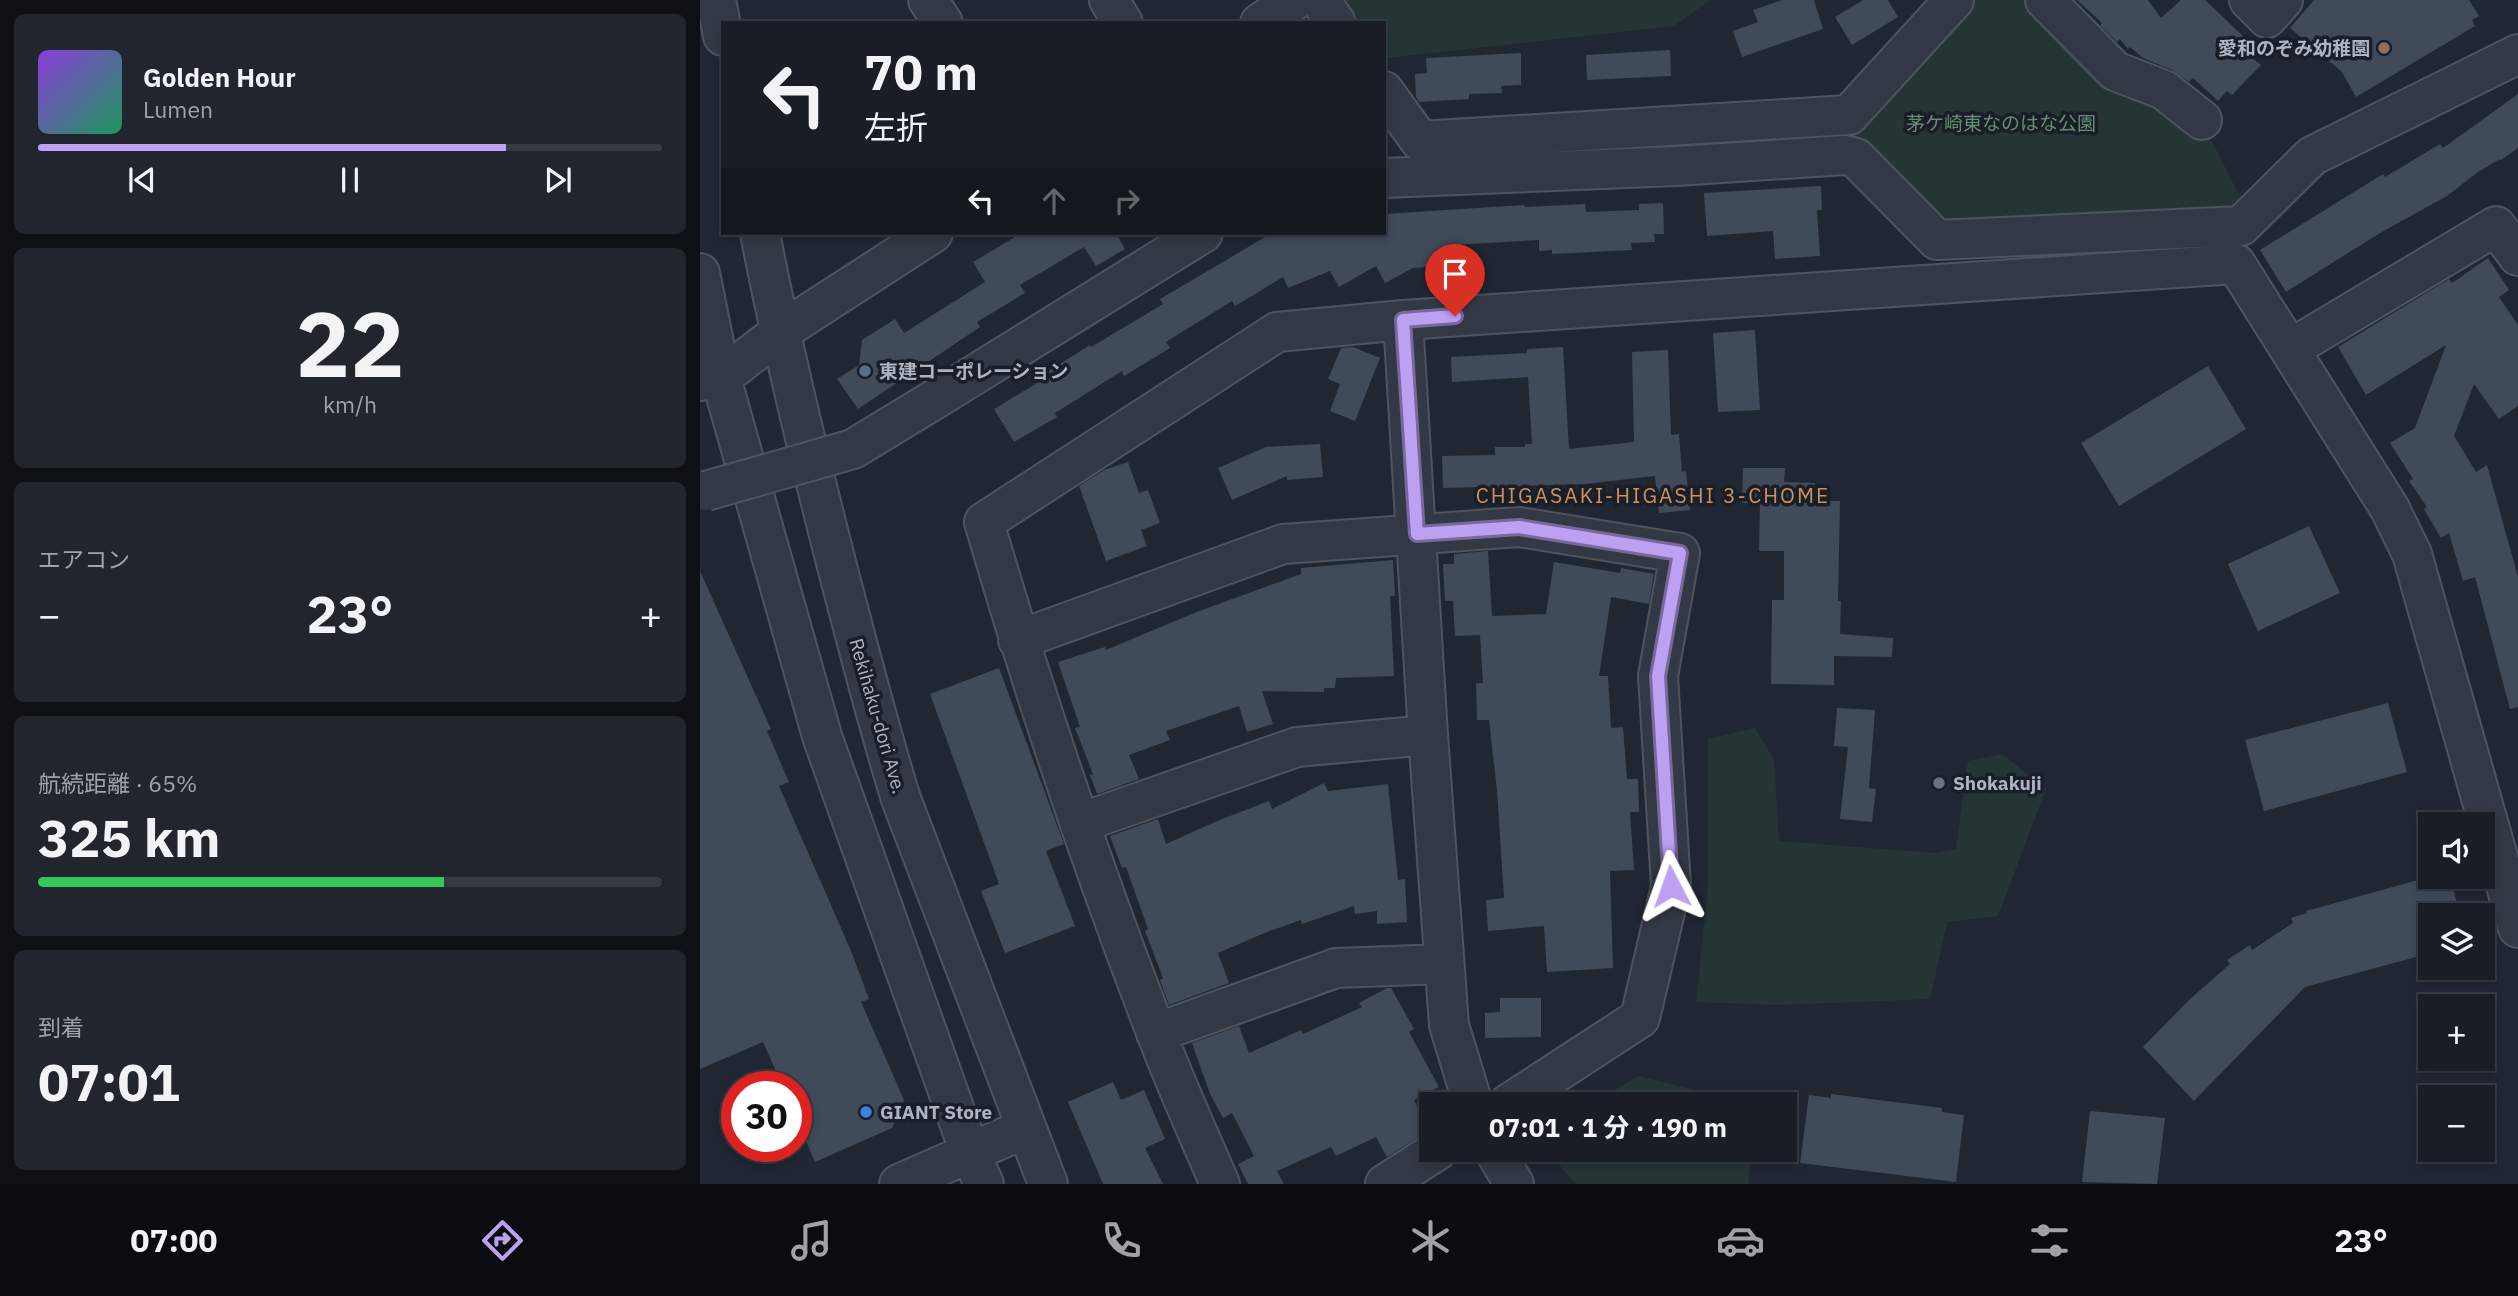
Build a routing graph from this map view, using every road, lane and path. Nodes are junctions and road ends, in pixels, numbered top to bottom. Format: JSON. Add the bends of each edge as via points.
{"nodes":[{"id":1,"x":716,"y":0,"type":"edge"},
{"id":2,"x":928,"y":0,"type":"edge"},
{"id":3,"x":1109,"y":0,"type":"edge"},
{"id":4,"x":1295,"y":0,"type":"edge"},
{"id":5,"x":1320,"y":0,"type":"edge"},
{"id":6,"x":1954,"y":0,"type":"edge"},
{"id":7,"x":2045,"y":0,"type":"edge"},
{"id":8,"x":2249,"y":0,"type":"edge"},
{"id":9,"x":2283,"y":0,"type":"edge"},
{"id":10,"x":942,"y":21,"type":"edge"},
{"id":11,"x":1122,"y":21,"type":"edge"},
{"id":12,"x":1263,"y":21,"type":"edge"},
{"id":13,"x":1335,"y":21,"type":"edge"},
{"id":14,"x":721,"y":26,"type":"edge"},
{"id":15,"x":2518,"y":54,"type":"edge"},
{"id":16,"x":1387,"y":100,"type":"edge"},
{"id":17,"x":2202,"y":120,"type":"dead end"},
{"id":18,"x":1386,"y":178,"type":"edge"},
{"id":19,"x":760,"y":235,"type":"edge"},
{"id":20,"x":930,"y":235,"type":"edge"},
{"id":21,"x":1200,"y":235,"type":"edge"},
{"id":22,"x":2518,"y":256,"type":"edge"},
{"id":23,"x":700,"y":273,"type":"edge"},
{"id":24,"x":1403,"y":320,"type":"junction"},
{"id":25,"x":780,"y":332,"type":"junction"},
{"id":26,"x":705,"y":333,"type":"edge"},
{"id":27,"x":2290,"y":349,"type":"junction"},
{"id":28,"x":711,"y":379,"type":"edge"},
{"id":29,"x":703,"y":492,"type":"edge"},
{"id":30,"x":1417,"y":534,"type":"junction"},
{"id":31,"x":1018,"y":640,"type":"junction"},
{"id":32,"x":1428,"y":735,"type":"junction"},
{"id":33,"x":1080,"y":824,"type":"junction"},
{"id":34,"x":2517,"y":922,"type":"edge"},
{"id":35,"x":1444,"y":964,"type":"junction"},
{"id":36,"x":1156,"y":1033,"type":"junction"},
{"id":37,"x":1469,"y":1092,"type":"edge"},
{"id":38,"x":1526,"y":1092,"type":"edge"},
{"id":39,"x":1026,"y":1128,"type":"junction"},
{"id":40,"x":1419,"y":1162,"type":"edge"},
{"id":41,"x":1501,"y":1162,"type":"edge"},
{"id":42,"x":977,"y":1168,"type":"edge"},
{"id":43,"x":898,"y":1184,"type":"edge"},
{"id":44,"x":1048,"y":1184,"type":"edge"},
{"id":45,"x":1220,"y":1184,"type":"edge"},
{"id":46,"x":1385,"y":1184,"type":"edge"},
{"id":47,"x":1514,"y":1184,"type":"edge"}],
"edges":[{"from":1,"to":14,"type":"street"},
{"from":2,"to":10,"type":"street"},
{"from":3,"to":11,"type":"street"},
{"from":4,"to":12,"type":"street"},
{"from":5,"to":13,"type":"street"},
{"from":6,"to":16,"type":"street","via":[[1849,115],[1420,141]]},
{"from":7,"to":17,"type":"street","via":[[2115,71],[2164,90]]},
{"from":8,"to":9,"type":"street","via":[[2267,18]]},
{"from":15,"to":18,"type":"street","via":[[2312,156],[2241,226],[1937,240],[1856,158],[1845,155]]},
{"from":19,"to":25,"type":"street","name":"Rekihaku-dori Ave."},
{"from":20,"to":25,"type":"street"},
{"from":21,"to":29,"type":"street","bridge":true,"via":[[853,449]]},
{"from":22,"to":27,"type":"street","via":[[2496,226]]},
{"from":23,"to":26,"type":"street"},
{"from":24,"to":27,"type":"street","via":[[2236,264]]},
{"from":24,"to":30,"type":"street"},
{"from":24,"to":31,"type":"street","via":[[1277,332],[984,522]]},
{"from":25,"to":26,"type":"street"},
{"from":25,"to":28,"type":"street"},
{"from":25,"to":39,"type":"street","name":"Rekihaku-dori Ave.","via":[[881,736]]},
{"from":26,"to":28,"type":"street"},
{"from":27,"to":34,"type":"street","via":[[2390,509],[2412,554]]},
{"from":28,"to":42,"type":"street","via":[[821,736]]},
{"from":30,"to":31,"type":"street","via":[[1283,544]]},
{"from":30,"to":32,"type":"street"},
{"from":30,"to":38,"type":"street","via":[[1519,527],[1680,553],[1658,676],[1671,886],[1640,1018]]},
{"from":31,"to":33,"type":"street"},
{"from":32,"to":33,"type":"street","via":[[1297,747]]},
{"from":32,"to":35,"type":"street"},
{"from":33,"to":36,"type":"street"},
{"from":35,"to":36,"type":"street","via":[[1336,968]]},
{"from":35,"to":37,"type":"street","via":[[1449,1025]]},
{"from":36,"to":45,"type":"street"},
{"from":39,"to":42,"type":"street"},
{"from":39,"to":44,"type":"street","name":"Rekihaku-dori Ave."},
{"from":40,"to":46,"type":"street"},
{"from":41,"to":47,"type":"street"},
{"from":42,"to":43,"type":"street"}]}
